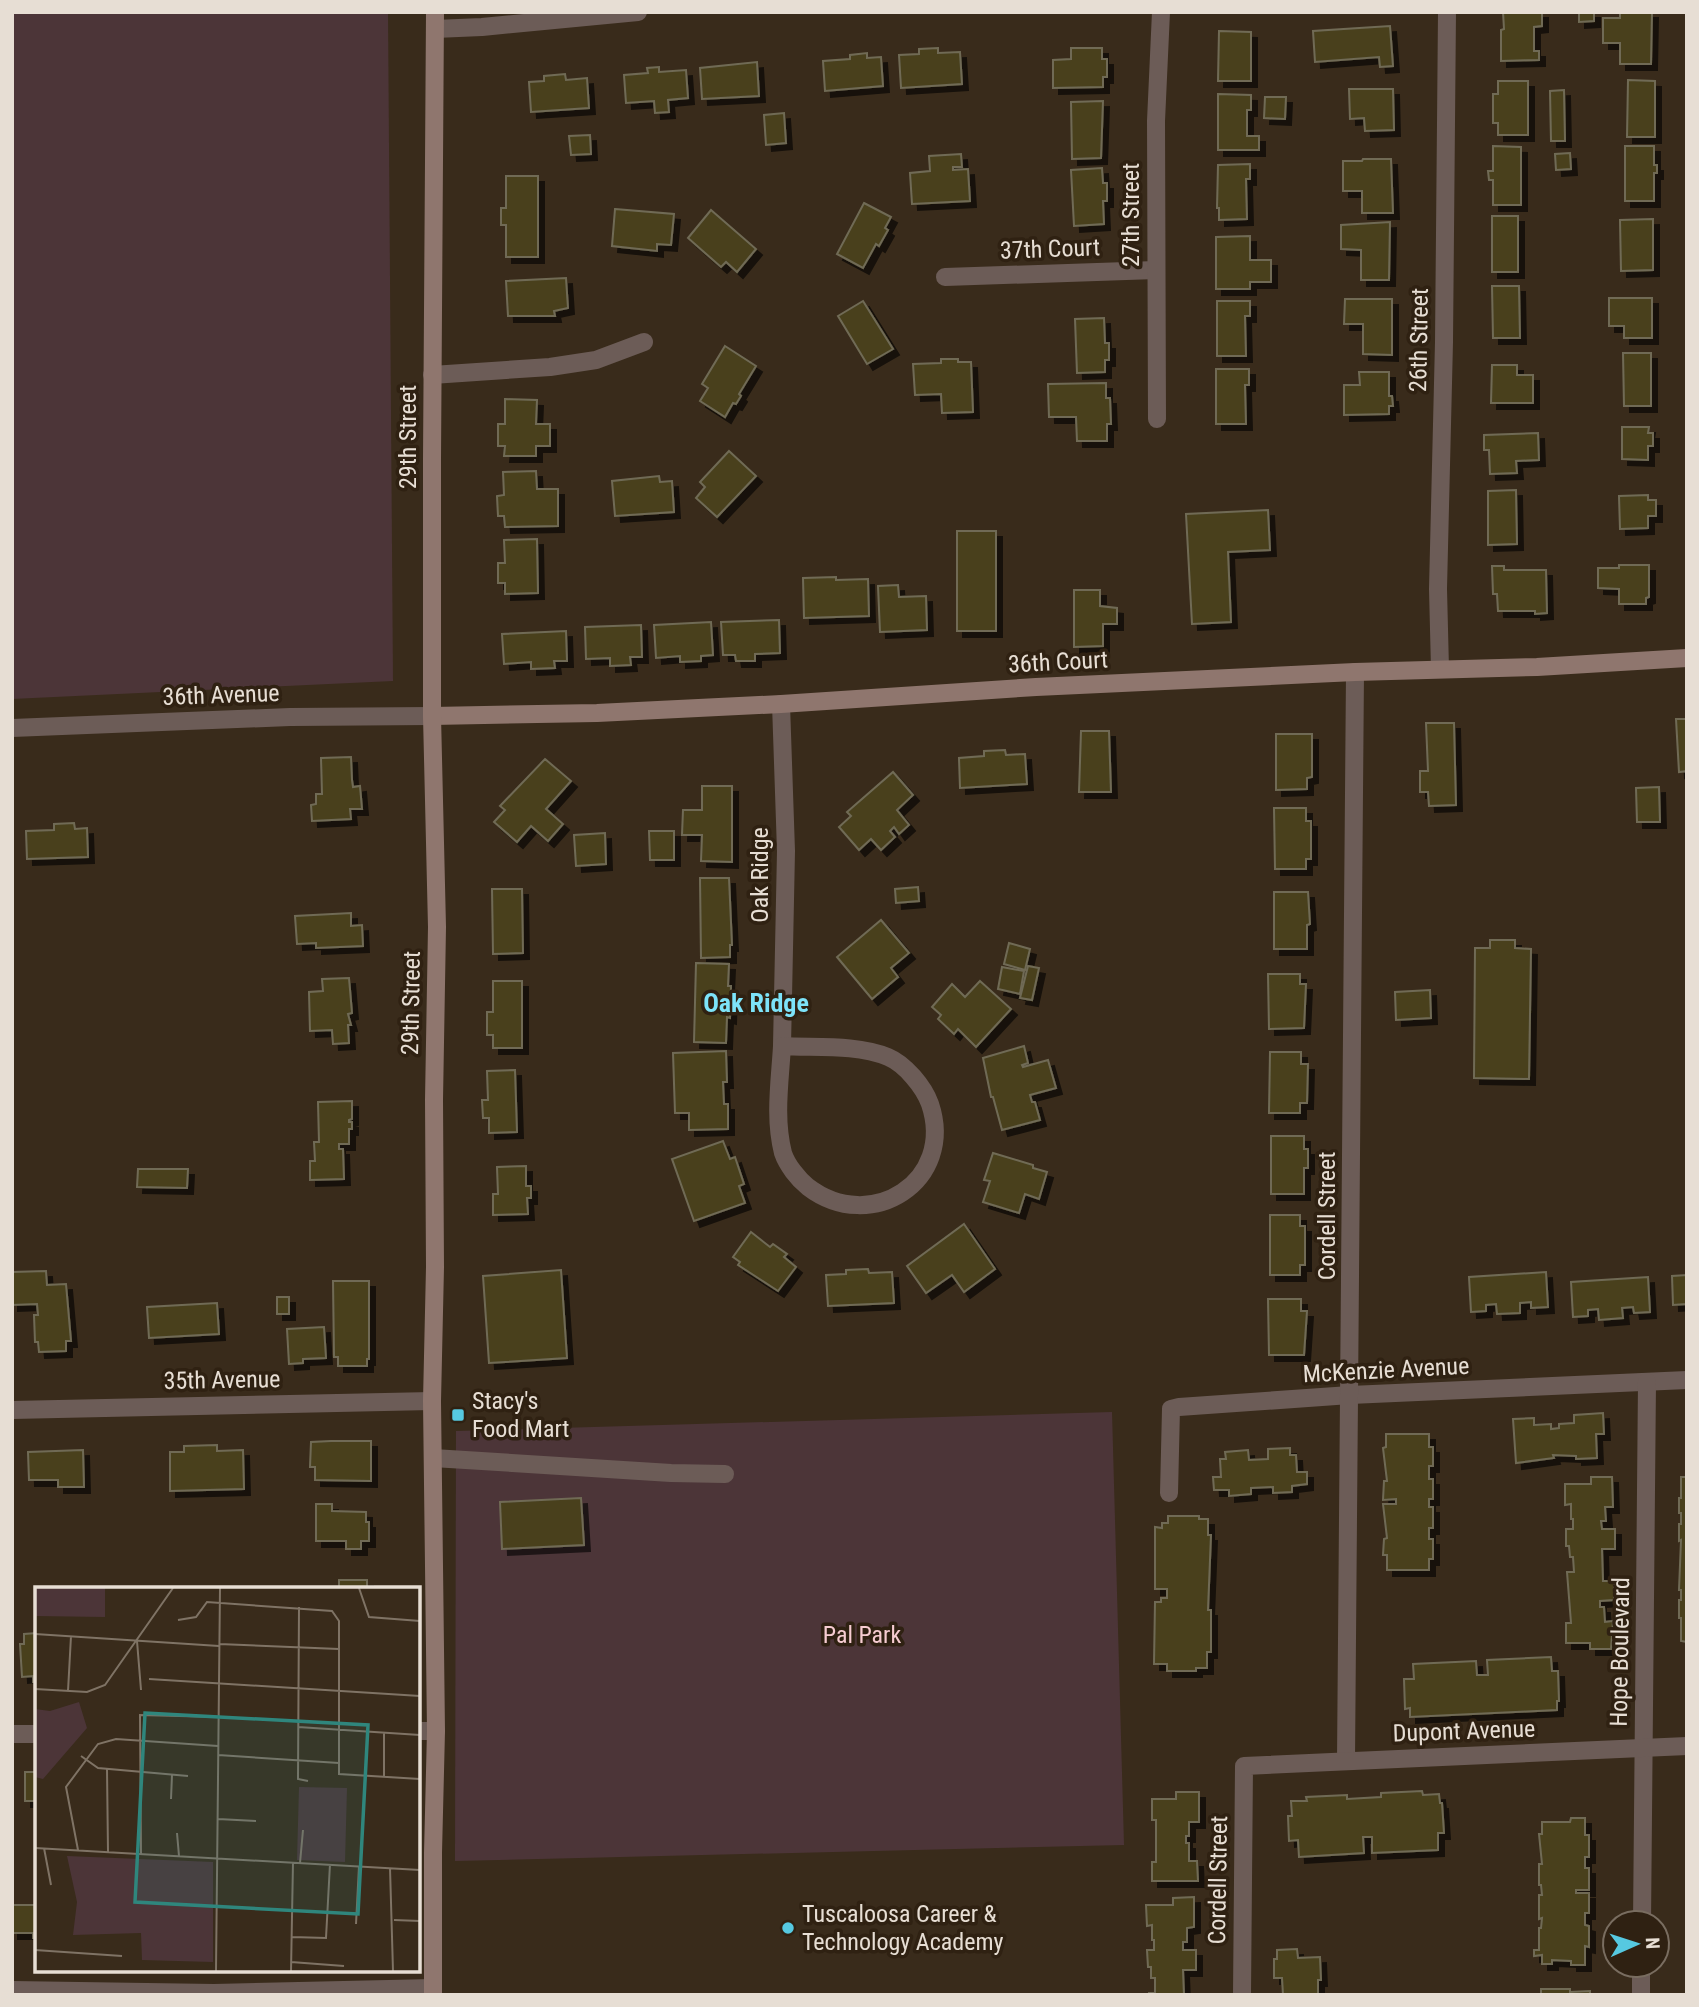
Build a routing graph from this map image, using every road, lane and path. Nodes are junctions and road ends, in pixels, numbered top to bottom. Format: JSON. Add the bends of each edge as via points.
{"nodes":[{"id":1,"x":638,"y":12,"type":"edge"},
{"id":2,"x":1161,"y":12,"type":"edge"},
{"id":3,"x":1447,"y":12,"type":"edge"},
{"id":4,"x":435,"y":21,"type":"edge"},
{"id":5,"x":1156,"y":270,"type":"junction"},
{"id":6,"x":945,"y":277,"type":"dead end"},
{"id":7,"x":644,"y":342,"type":"dead end"},
{"id":8,"x":432,"y":374,"type":"junction"},
{"id":9,"x":1157,"y":419,"type":"dead end"},
{"id":10,"x":1687,"y":658,"type":"edge"},
{"id":11,"x":1440,"y":669,"type":"junction"},
{"id":12,"x":1355,"y":672,"type":"junction"},
{"id":13,"x":781,"y":704,"type":"junction"},
{"id":14,"x":432,"y":716,"type":"junction"},
{"id":15,"x":12,"y":727,"type":"edge"},
{"id":16,"x":782,"y":1046,"type":"junction"},
{"id":17,"x":1687,"y":1380,"type":"edge"},
{"id":18,"x":1647,"y":1382,"type":"junction"},
{"id":19,"x":1350,"y":1395,"type":"junction"},
{"id":20,"x":432,"y":1401,"type":"junction"},
{"id":21,"x":12,"y":1410,"type":"edge"},
{"id":22,"x":433,"y":1458,"type":"junction"},
{"id":23,"x":725,"y":1474,"type":"dead end"},
{"id":24,"x":1169,"y":1493,"type":"dead end"},
{"id":25,"x":427,"y":1731,"type":"edge"},
{"id":26,"x":12,"y":1734,"type":"edge"},
{"id":27,"x":35,"y":1734,"type":"edge"},
{"id":28,"x":1687,"y":1746,"type":"edge"},
{"id":29,"x":1643,"y":1748,"type":"junction"},
{"id":30,"x":1346,"y":1760,"type":"junction"},
{"id":31,"x":1244,"y":1766,"type":"joint"},
{"id":32,"x":1642,"y":1909,"type":"edge"},
{"id":33,"x":12,"y":1990,"type":"edge"},
{"id":34,"x":433,"y":1992,"type":"edge"},
{"id":35,"x":1242,"y":1995,"type":"edge"}],
"edges":[{"from":1,"to":4,"type":"street","via":[[482,27]]},
{"from":2,"to":5,"type":"street","name":"27th Street"},
{"from":3,"to":11,"type":"street","name":"26th Street"},
{"from":4,"to":8,"type":"street","name":"29th Street"},
{"from":5,"to":6,"type":"street","name":"37th Court"},
{"from":5,"to":9,"type":"street","name":"27th Street"},
{"from":7,"to":8,"type":"street","via":[[596,360],[550,367]]},
{"from":8,"to":14,"type":"street","name":"29th Street"},
{"from":10,"to":11,"type":"street","name":"36th Court"},
{"from":11,"to":12,"type":"street","name":"36th Court"},
{"from":12,"to":13,"type":"street","name":"36th Court","via":[[896,694]]},
{"from":12,"to":19,"type":"street","name":"Cordell Street"},
{"from":13,"to":14,"type":"street","name":"36th Court"},
{"from":13,"to":16,"type":"street","name":"Oak Ridge","via":[[786,850]]},
{"from":14,"to":15,"type":"street","name":"36th Avenue"},
{"from":14,"to":20,"type":"street","name":"29th Street","via":[[437,927]]},
{"from":16,"to":16,"type":"street","name":"Oak Ridge","via":[[778,1129],[784,1156],[800,1180],[821,1197],[847,1205],[874,1205],[902,1194],[922,1174],[934,1149],[936,1120],[927,1094],[889,1058],[859,1051]]},
{"from":17,"to":18,"type":"street","name":"McKenzie Avenue"},
{"from":18,"to":19,"type":"street","name":"McKenzie Avenue"},
{"from":18,"to":29,"type":"street","name":"Hope Boulevard"},
{"from":19,"to":24,"type":"street","name":"McKenzie Avenue","via":[[1171,1409]]},
{"from":19,"to":30,"type":"street","name":"Cordell Street"},
{"from":20,"to":21,"type":"street","name":"35th Avenue"},
{"from":20,"to":22,"type":"street","name":"29th Street"},
{"from":22,"to":23,"type":"street"},
{"from":22,"to":25,"type":"street","name":"29th Street","via":[[433,1629]]},
{"from":25,"to":34,"type":"street","name":"29th Street"},
{"from":26,"to":27,"type":"street"},
{"from":28,"to":29,"type":"street","name":"Dupont Avenue"},
{"from":29,"to":30,"type":"street","name":"Dupont Avenue"},
{"from":29,"to":32,"type":"street","name":"Hope Boulevard"},
{"from":30,"to":31,"type":"street","name":"Dupont Avenue"},
{"from":31,"to":35,"type":"street","name":"Cordell Street"},
{"from":33,"to":34,"type":"street"}]}
